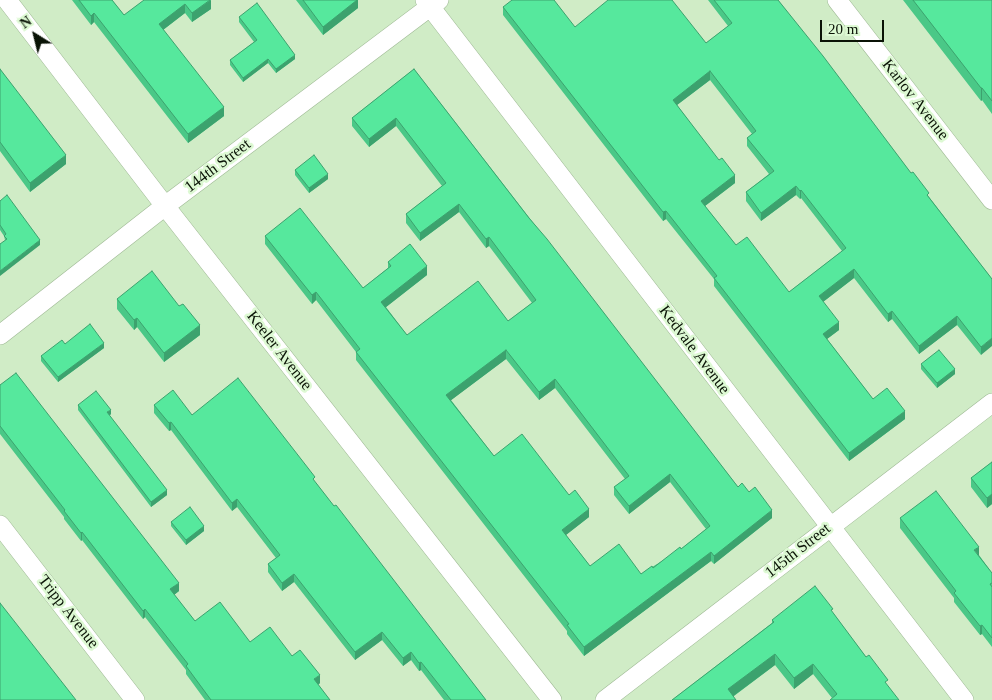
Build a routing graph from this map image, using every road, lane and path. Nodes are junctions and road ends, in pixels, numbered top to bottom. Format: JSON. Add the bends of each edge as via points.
{"nodes":[{"id":1,"x":7,"y":0,"type":"edge"},
{"id":2,"x":837,"y":0,"type":"edge"},
{"id":3,"x":432,"y":2,"type":"edge"},
{"id":4,"x":992,"y":200,"type":"edge"},
{"id":5,"x":166,"y":206,"type":"junction"},
{"id":6,"x":0,"y":334,"type":"edge"},
{"id":7,"x":992,"y":403,"type":"edge"},
{"id":8,"x":0,"y":525,"type":"edge"},
{"id":9,"x":830,"y":527,"type":"junction"},
{"id":10,"x":135,"y":700,"type":"edge"},
{"id":11,"x":552,"y":700,"type":"edge"},
{"id":12,"x":606,"y":700,"type":"edge"},
{"id":13,"x":964,"y":700,"type":"edge"}],
"edges":[{"from":1,"to":5,"type":"street","name":"Keeler Avenue"},
{"from":2,"to":4,"type":"street","name":"Karlov Avenue"},
{"from":3,"to":5,"type":"street","name":"144th Street"},
{"from":3,"to":9,"type":"street","name":"Kedvale Avenue"},
{"from":5,"to":6,"type":"street","name":"144th Street"},
{"from":5,"to":11,"type":"street","name":"Keeler Avenue"},
{"from":7,"to":9,"type":"street","name":"145th Street"},
{"from":8,"to":10,"type":"street","name":"Tripp Avenue"},
{"from":9,"to":12,"type":"street","name":"145th Street"},
{"from":9,"to":13,"type":"street","name":"Kedvale Avenue"}]}
